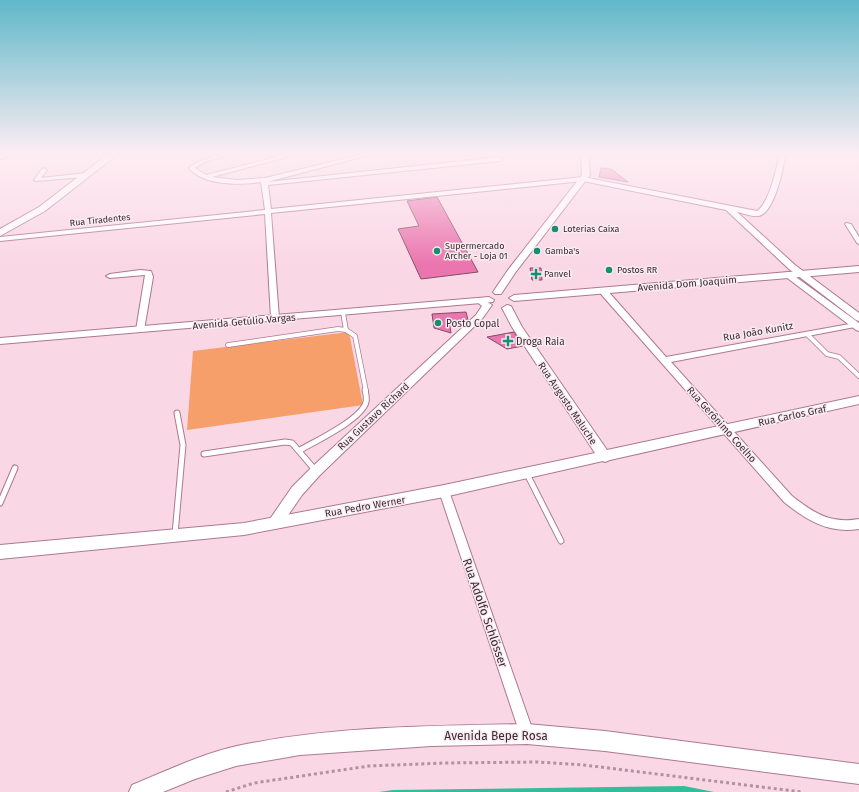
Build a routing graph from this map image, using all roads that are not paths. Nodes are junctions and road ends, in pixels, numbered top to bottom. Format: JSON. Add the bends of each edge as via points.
{"nodes":[{"id":1,"x":65,"y":191,"type":"edge"},
{"id":2,"x":265,"y":191,"type":"edge"},
{"id":3,"x":465,"y":191,"type":"edge"},
{"id":4,"x":574,"y":191,"type":"edge"},
{"id":5,"x":641,"y":191,"type":"edge"},
{"id":6,"x":772,"y":191,"type":"edge"},
{"id":7,"x":729,"y":209,"type":"junction"},
{"id":8,"x":268,"y":211,"type":"junction"},
{"id":9,"x":848,"y":224,"type":"dead end"},
{"id":10,"x":0,"y":233,"type":"edge"},
{"id":11,"x":0,"y":239,"type":"edge"},
{"id":12,"x":859,"y":242,"type":"edge"},
{"id":13,"x":859,"y":269,"type":"edge"},
{"id":14,"x":801,"y":274,"type":"junction"},
{"id":15,"x":789,"y":275,"type":"junction"},
{"id":16,"x":110,"y":276,"type":"dead end"},
{"id":17,"x":603,"y":291,"type":"junction"},
{"id":18,"x":498,"y":292,"type":"junction"},
{"id":19,"x":514,"y":298,"type":"junction"},
{"id":20,"x":488,"y":303,"type":"junction"},
{"id":21,"x":507,"y":308,"type":"junction"},
{"id":22,"x":343,"y":313,"type":"junction"},
{"id":23,"x":275,"y":318,"type":"junction"},
{"id":24,"x":858,"y":324,"type":"edge"},
{"id":25,"x":140,"y":330,"type":"junction"},
{"id":26,"x":346,"y":330,"type":"junction"},
{"id":27,"x":807,"y":334,"type":"junction"},
{"id":28,"x":0,"y":341,"type":"edge"},
{"id":29,"x":228,"y":345,"type":"dead end"},
{"id":30,"x":665,"y":360,"type":"junction"},
{"id":31,"x":859,"y":376,"type":"edge"},
{"id":32,"x":859,"y":400,"type":"edge"},
{"id":33,"x":177,"y":413,"type":"dead end"},
{"id":34,"x":726,"y":429,"type":"junction"},
{"id":35,"x":300,"y":450,"type":"junction"},
{"id":36,"x":204,"y":454,"type":"dead end"},
{"id":37,"x":605,"y":457,"type":"junction"},
{"id":38,"x":15,"y":468,"type":"dead end"},
{"id":39,"x":316,"y":471,"type":"junction"},
{"id":40,"x":527,"y":474,"type":"junction"},
{"id":41,"x":444,"y":491,"type":"junction"},
{"id":42,"x":0,"y":503,"type":"edge"},
{"id":43,"x":275,"y":523,"type":"junction"},
{"id":44,"x":859,"y":524,"type":"edge"},
{"id":45,"x":175,"y":536,"type":"junction"},
{"id":46,"x":561,"y":541,"type":"dead end"},
{"id":47,"x":0,"y":552,"type":"edge"},
{"id":48,"x":527,"y":734,"type":"junction"},
{"id":49,"x":859,"y":774,"type":"edge"},
{"id":50,"x":139,"y":792,"type":"edge"}],
"edges":[{"from":1,"to":10,"type":"main road","via":[[38,212]]},
{"from":2,"to":8,"type":"street"},
{"from":3,"to":8,"type":"street","name":"Rua Tiradentes"},
{"from":4,"to":18,"type":"main road"},
{"from":5,"to":7,"type":"street"},
{"from":6,"to":7,"type":"street","via":[[762,213],[752,214]]},
{"from":7,"to":14,"type":"street"},
{"from":8,"to":11,"type":"street","name":"Rua Tiradentes"},
{"from":8,"to":23,"type":"street"},
{"from":9,"to":12,"type":"street"},
{"from":13,"to":14,"type":"main road","name":"Avenida Dom Joaquim"},
{"from":14,"to":15,"type":"main road","name":"Avenida Dom Joaquim"},
{"from":14,"to":24,"type":"street"},
{"from":15,"to":17,"type":"main road","name":"Avenida Dom Joaquim"},
{"from":15,"to":24,"type":"street"},
{"from":16,"to":25,"type":"street","via":[[148,273]]},
{"from":17,"to":19,"type":"main road","name":"Avenida Dom Joaquim"},
{"from":17,"to":30,"type":"street","name":"Rua Gerônimo Coelho"},
{"from":18,"to":19,"type":"main road"},
{"from":18,"to":20,"type":"main road","via":[[490,296]]},
{"from":19,"to":21,"type":"main road","via":[[514,304]]},
{"from":20,"to":21,"type":"main road","name":"Avenida Getúlio Vargas"},
{"from":20,"to":22,"type":"main road","name":"Avenida Getúlio Vargas"},
{"from":20,"to":39,"type":"street","name":"Rua Gustavo Richard","via":[[479,316]]},
{"from":21,"to":37,"type":"main road","name":"Rua Augusto Maluche","via":[[517,327]]},
{"from":22,"to":23,"type":"main road","name":"Avenida Getúlio Vargas"},
{"from":22,"to":26,"type":"lane"},
{"from":23,"to":25,"type":"main road","name":"Avenida Getúlio Vargas"},
{"from":24,"to":27,"type":"street","name":"Rua João Kunitz"},
{"from":25,"to":28,"type":"main road","name":"Avenida Getúlio Vargas"},
{"from":26,"to":29,"type":"lane","via":[[338,329]]},
{"from":26,"to":35,"type":"lane","via":[[355,336],[366,404],[356,416]]},
{"from":27,"to":30,"type":"street","name":"Rua João Kunitz"},
{"from":27,"to":31,"type":"lane","via":[[827,354],[839,357]]},
{"from":30,"to":34,"type":"street","name":"Rua Gerônimo Coelho"},
{"from":32,"to":34,"type":"main road","name":"Rua Carlos Graf"},
{"from":33,"to":45,"type":"lane","via":[[183,445]]},
{"from":34,"to":37,"type":"main road","name":"Rua Pedro Werner"},
{"from":34,"to":44,"type":"street","name":"Rua Gerônimo Coelho","via":[[788,499],[804,512],[821,521],[839,526]]},
{"from":35,"to":36,"type":"lane","via":[[292,443],[285,442]]},
{"from":35,"to":39,"type":"lane"},
{"from":37,"to":40,"type":"main road","name":"Rua Pedro Werner"},
{"from":38,"to":42,"type":"lane"},
{"from":39,"to":43,"type":"street","name":"Rua Gustavo Richard","via":[[297,491]]},
{"from":40,"to":41,"type":"main road","name":"Rua Pedro Werner"},
{"from":40,"to":46,"type":"lane"},
{"from":41,"to":43,"type":"main road","name":"Rua Pedro Werner"},
{"from":41,"to":48,"type":"street","name":"Rua Adolfo Schlösser"},
{"from":43,"to":45,"type":"main road","name":"Rua Pedro Werner"},
{"from":45,"to":47,"type":"main road","name":"Rua Pedro Werner"},
{"from":48,"to":49,"type":"main road","name":"Avenida Bepe Rosa","via":[[605,741]]},
{"from":48,"to":50,"type":"main road","name":"Avenida Bepe Rosa","via":[[416,737],[300,745],[236,756],[195,769]]}]}
